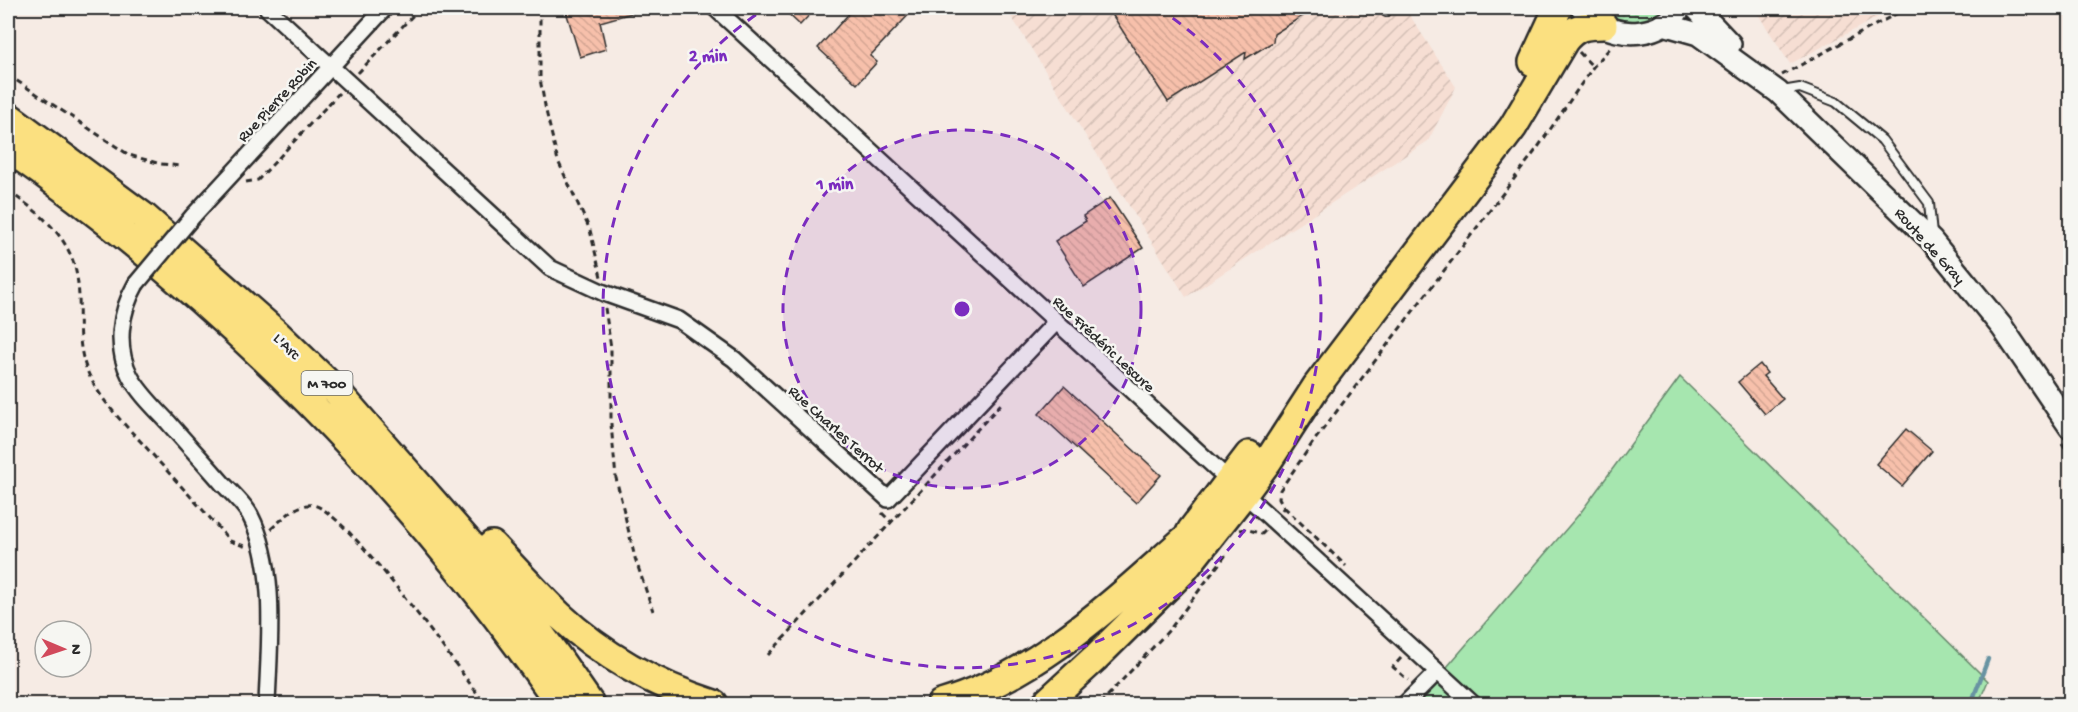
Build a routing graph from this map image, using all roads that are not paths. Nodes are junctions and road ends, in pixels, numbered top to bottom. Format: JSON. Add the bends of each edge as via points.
{"nodes":[{"id":1,"x":267,"y":8,"type":"edge"},
{"id":2,"x":385,"y":8,"type":"edge"},
{"id":3,"x":715,"y":8,"type":"edge"},
{"id":4,"x":1558,"y":8,"type":"edge"},
{"id":5,"x":1582,"y":8,"type":"edge"},
{"id":6,"x":1680,"y":8,"type":"edge"},
{"id":7,"x":1696,"y":8,"type":"edge"},
{"id":8,"x":1663,"y":24,"type":"junction"},
{"id":9,"x":1609,"y":40,"type":"junction"},
{"id":10,"x":331,"y":66,"type":"junction"},
{"id":11,"x":1773,"y":87,"type":"junction"},
{"id":12,"x":8,"y":116,"type":"edge"},
{"id":13,"x":8,"y":148,"type":"edge"},
{"id":14,"x":1931,"y":240,"type":"junction"},
{"id":15,"x":1056,"y":322,"type":"junction"},
{"id":16,"x":277,"y":334,"type":"junction"},
{"id":17,"x":2065,"y":432,"type":"edge"},
{"id":18,"x":1236,"y":488,"type":"junction"},
{"id":19,"x":1200,"y":547,"type":"junction"},
{"id":20,"x":1094,"y":659,"type":"junction"},
{"id":21,"x":1437,"y":672,"type":"junction"},
{"id":22,"x":267,"y":705,"type":"edge"},
{"id":23,"x":560,"y":705,"type":"edge"},
{"id":24,"x":590,"y":705,"type":"edge"},
{"id":25,"x":714,"y":705,"type":"edge"},
{"id":26,"x":941,"y":705,"type":"edge"},
{"id":27,"x":1028,"y":705,"type":"edge"},
{"id":28,"x":1045,"y":705,"type":"edge"},
{"id":29,"x":1056,"y":705,"type":"edge"},
{"id":30,"x":1405,"y":705,"type":"edge"},
{"id":31,"x":1473,"y":705,"type":"edge"}],
"edges":[{"from":1,"to":10,"type":"street","name":"Rue Charles Terrot"},
{"from":2,"to":10,"type":"street","name":"Rue Pierre Robin"},
{"from":3,"to":15,"type":"street","name":"Rue Frédéric Lescure"},
{"from":4,"to":18,"type":"highway","via":[[1516,95],[1489,139],[1298,391],[1289,412]]},
{"from":5,"to":9,"type":"main road"},
{"from":6,"to":8,"type":"main road"},
{"from":7,"to":11,"type":"main road","name":"Route de Gray"},
{"from":8,"to":9,"type":"main road","via":[[1647,32],[1611,30]]},
{"from":8,"to":11,"type":"main road","name":"Route de Gray","via":[[1698,34]]},
{"from":9,"to":18,"type":"highway","via":[[1580,26],[1570,33],[1513,127],[1316,387],[1268,461]]},
{"from":10,"to":15,"type":"street","name":"Rue Charles Terrot","via":[[550,268],[602,302],[679,320],[734,359],[888,500]]},
{"from":10,"to":22,"type":"street","name":"Rue Pierre Robin","bridge":true,"via":[[136,284],[122,321],[122,348],[130,376],[249,513],[261,542],[268,579]]},
{"from":11,"to":14,"type":"main road","name":"Route de Gray"},
{"from":11,"to":14,"type":"lane","via":[[1800,88],[1836,102],[1882,140],[1929,203]]},
{"from":12,"to":16,"type":"highway","name":"L'Arc","number":"M 700","via":[[143,216]]},
{"from":13,"to":23,"type":"highway","name":"L'Arc","number":"M 700","via":[[186,287],[320,412],[461,570]]},
{"from":14,"to":17,"type":"main road","name":"Route de Gray","via":[[2041,382]]},
{"from":15,"to":18,"type":"street","name":"Rue Frédéric Lescure"},
{"from":16,"to":24,"type":"highway","name":"L'Arc","number":"M 700","via":[[346,402],[497,575]]},
{"from":16,"to":25,"type":"highway","via":[[369,418],[560,616],[628,666],[658,683]]},
{"from":18,"to":19,"type":"highway"},
{"from":18,"to":21,"type":"street","name":"Rue Frédéric Lescure"},
{"from":19,"to":20,"type":"highway","via":[[1182,572]]},
{"from":19,"to":26,"type":"highway","via":[[1040,658],[997,683]]},
{"from":19,"to":27,"type":"highway"},
{"from":20,"to":28,"type":"highway"},
{"from":20,"to":29,"type":"highway"},
{"from":21,"to":30,"type":"street"},
{"from":21,"to":31,"type":"street","name":"Rue Frédéric Lescure"}]}
